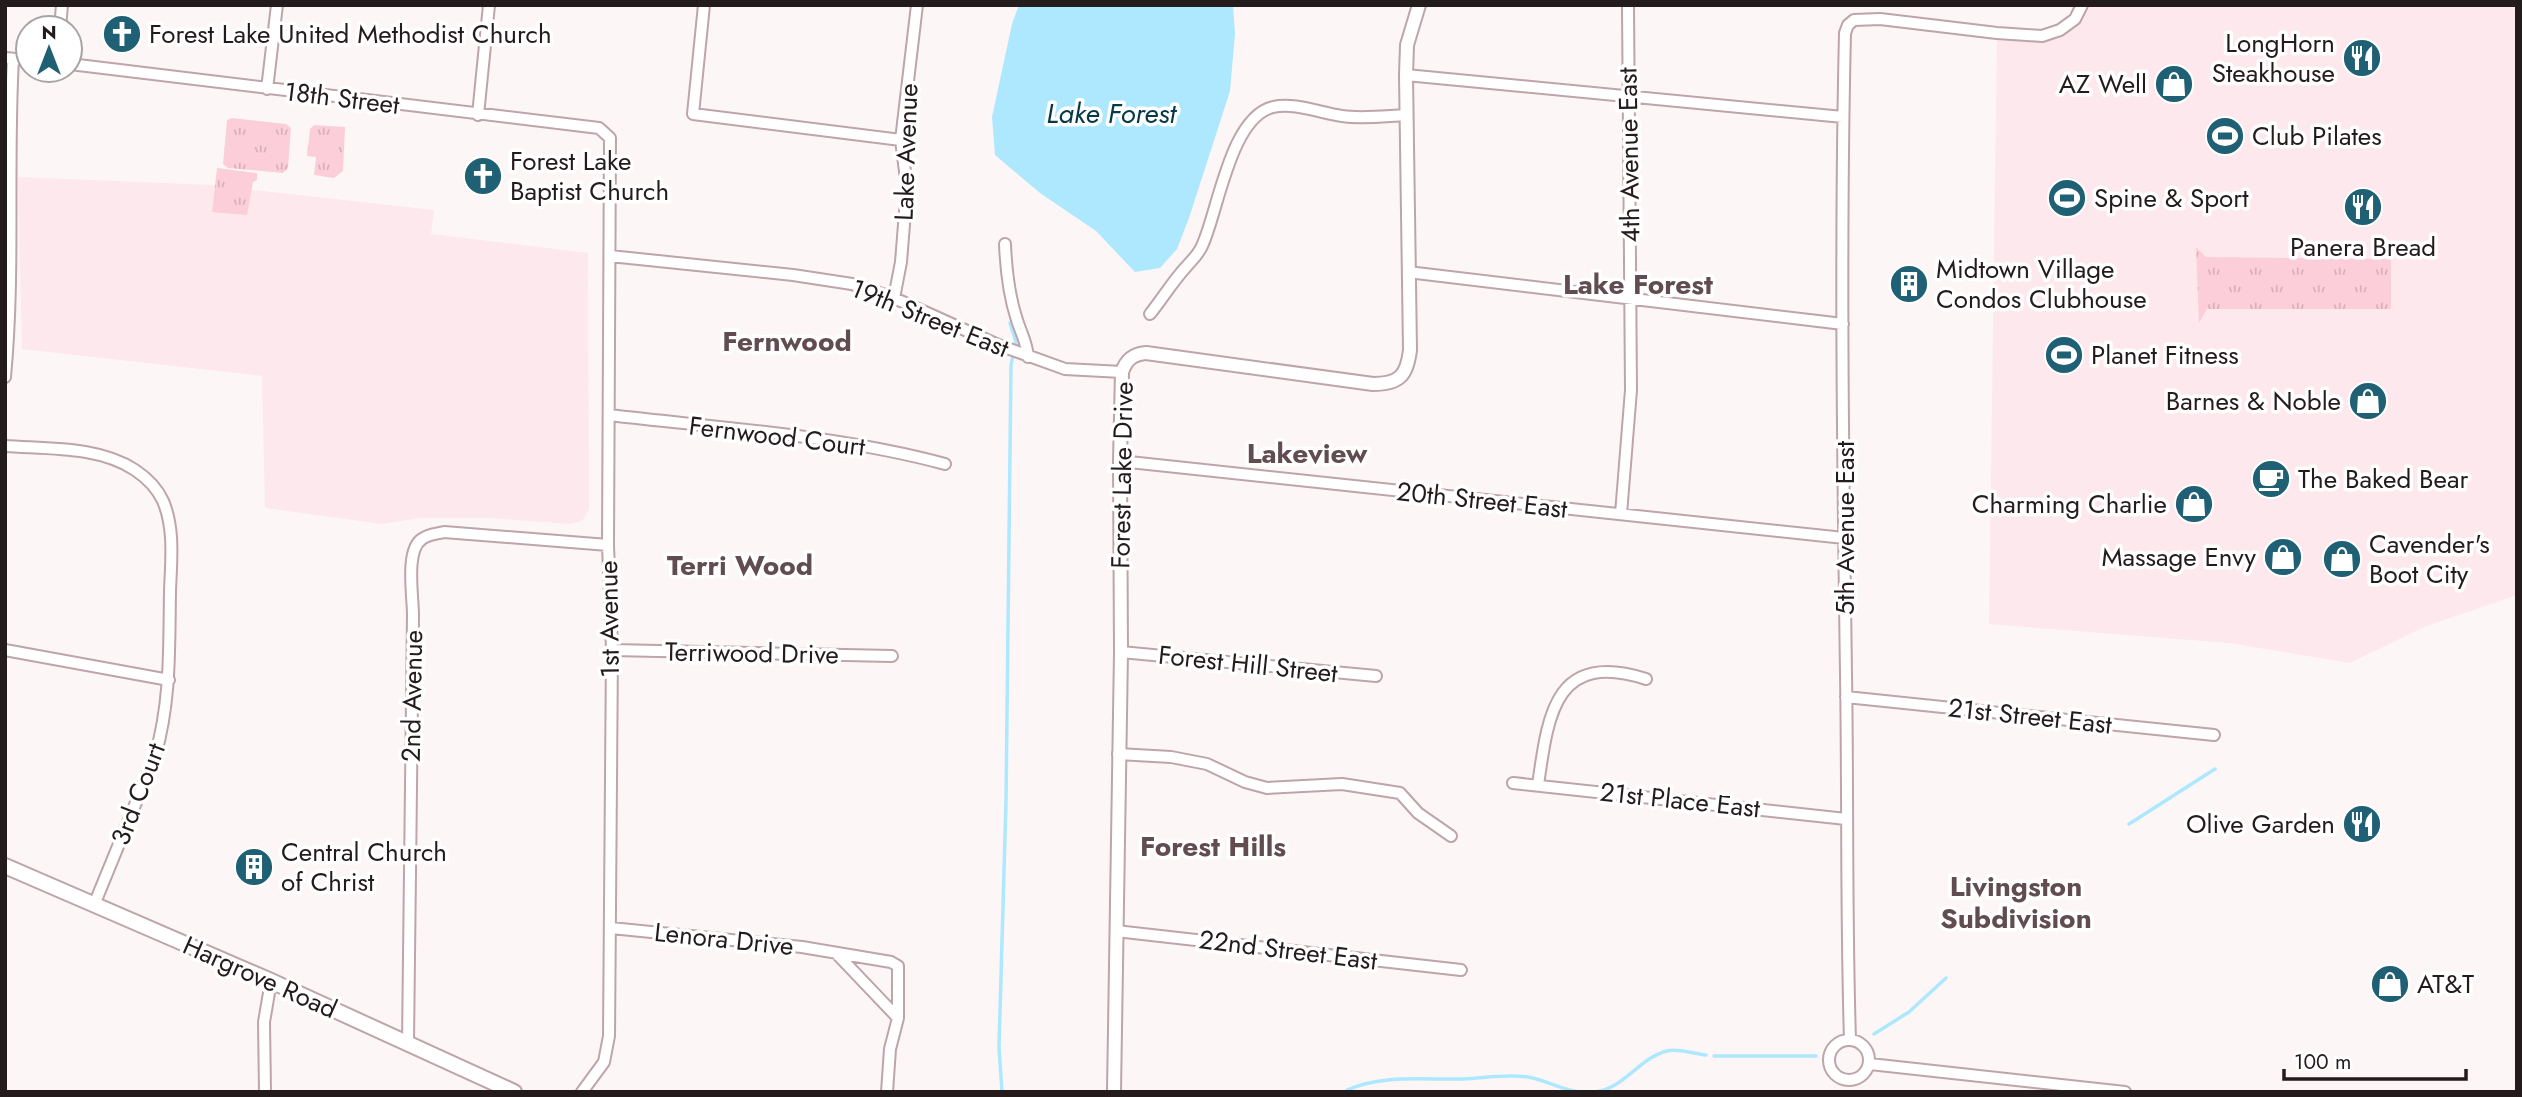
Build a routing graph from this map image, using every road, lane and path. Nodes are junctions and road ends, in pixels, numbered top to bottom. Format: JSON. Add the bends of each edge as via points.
{"nodes":[{"id":1,"x":277,"y":5,"type":"edge"},
{"id":2,"x":489,"y":5,"type":"edge"},
{"id":3,"x":704,"y":5,"type":"edge"},
{"id":4,"x":917,"y":5,"type":"edge"},
{"id":5,"x":1419,"y":5,"type":"edge"},
{"id":6,"x":1628,"y":5,"type":"edge"},
{"id":7,"x":2082,"y":5,"type":"edge"},
{"id":8,"x":9,"y":58,"type":"edge"},
{"id":9,"x":84,"y":66,"type":"edge"},
{"id":10,"x":1406,"y":75,"type":"junction"},
{"id":11,"x":267,"y":89,"type":"junction"},
{"id":12,"x":1628,"y":97,"type":"junction"},
{"id":13,"x":478,"y":115,"type":"junction"},
{"id":14,"x":1406,"y":115,"type":"junction"},
{"id":15,"x":1843,"y":117,"type":"junction"},
{"id":16,"x":610,"y":138,"type":"joint"},
{"id":17,"x":901,"y":140,"type":"junction"},
{"id":18,"x":1005,"y":244,"type":"dead end"},
{"id":19,"x":610,"y":256,"type":"junction"},
{"id":20,"x":1408,"y":272,"type":"junction"},
{"id":21,"x":894,"y":298,"type":"junction"},
{"id":22,"x":1631,"y":299,"type":"junction"},
{"id":23,"x":1150,"y":314,"type":"dead end"},
{"id":24,"x":1843,"y":324,"type":"junction"},
{"id":25,"x":1028,"y":357,"type":"junction"},
{"id":26,"x":1122,"y":372,"type":"junction"},
{"id":27,"x":5,"y":377,"type":"edge"},
{"id":28,"x":609,"y":415,"type":"junction"},
{"id":29,"x":5,"y":446,"type":"edge"},
{"id":30,"x":1120,"y":461,"type":"junction"},
{"id":31,"x":944,"y":464,"type":"dead end"},
{"id":32,"x":1621,"y":514,"type":"junction"},
{"id":33,"x":1844,"y":538,"type":"junction"},
{"id":34,"x":608,"y":545,"type":"junction"},
{"id":35,"x":5,"y":650,"type":"edge"},
{"id":36,"x":612,"y":650,"type":"junction"},
{"id":37,"x":1121,"y":652,"type":"junction"},
{"id":38,"x":892,"y":656,"type":"dead end"},
{"id":39,"x":1376,"y":676,"type":"dead end"},
{"id":40,"x":1646,"y":679,"type":"dead end"},
{"id":41,"x":169,"y":680,"type":"junction"},
{"id":42,"x":1846,"y":697,"type":"junction"},
{"id":43,"x":2214,"y":735,"type":"dead end"},
{"id":44,"x":1118,"y":754,"type":"junction"},
{"id":45,"x":1513,"y":783,"type":"dead end"},
{"id":46,"x":1538,"y":785,"type":"junction"},
{"id":47,"x":1846,"y":819,"type":"junction"},
{"id":48,"x":1451,"y":836,"type":"dead end"},
{"id":49,"x":5,"y":866,"type":"edge"},
{"id":50,"x":94,"y":905,"type":"junction"},
{"id":51,"x":611,"y":928,"type":"junction"},
{"id":52,"x":1116,"y":931,"type":"junction"},
{"id":53,"x":837,"y":954,"type":"junction"},
{"id":54,"x":1461,"y":970,"type":"dead end"},
{"id":55,"x":271,"y":981,"type":"junction"},
{"id":56,"x":898,"y":1018,"type":"junction"},
{"id":57,"x":1850,"y":1039,"type":"junction"},
{"id":58,"x":408,"y":1044,"type":"junction"},
{"id":59,"x":1870,"y":1064,"type":"junction"},
{"id":60,"x":1850,"y":1086,"type":"edge"},
{"id":61,"x":265,"y":1092,"type":"edge"},
{"id":62,"x":514,"y":1092,"type":"edge"},
{"id":63,"x":582,"y":1092,"type":"edge"},
{"id":64,"x":887,"y":1092,"type":"edge"},
{"id":65,"x":1114,"y":1092,"type":"edge"},
{"id":66,"x":2125,"y":1092,"type":"edge"}],
"edges":[{"from":1,"to":11,"type":"street"},
{"from":2,"to":13,"type":"street"},
{"from":3,"to":17,"type":"street","via":[[692,114]]},
{"from":4,"to":17,"type":"street","name":"Lake Avenue"},
{"from":5,"to":10,"type":"street","name":"Forest Lake Drive","via":[[1407,45]]},
{"from":6,"to":12,"type":"street","name":"4th Avenue East"},
{"from":7,"to":15,"type":"street","name":"5th Avenue East","via":[[2075,19],[2042,36],[1854,20],[1845,33]]},
{"from":8,"to":27,"type":"street","via":[[10,323]]},
{"from":9,"to":11,"type":"street","name":"18th Street"},
{"from":10,"to":12,"type":"street"},
{"from":10,"to":14,"type":"street","name":"Forest Lake Drive"},
{"from":11,"to":13,"type":"street","name":"18th Street"},
{"from":12,"to":15,"type":"street"},
{"from":12,"to":22,"type":"street","name":"4th Avenue East"},
{"from":13,"to":16,"type":"street","name":"18th Street","via":[[599,128]]},
{"from":14,"to":20,"type":"street","name":"Forest Lake Drive"},
{"from":14,"to":23,"type":"street","via":[[1344,116],[1286,107],[1272,107],[1259,114],[1248,124],[1228,163],[1195,259]]},
{"from":15,"to":24,"type":"street","name":"5th Avenue East"},
{"from":16,"to":19,"type":"street","name":"1st Avenue"},
{"from":17,"to":21,"type":"street","name":"Lake Avenue","via":[[907,187]]},
{"from":18,"to":25,"type":"street","via":[[1010,292]]},
{"from":19,"to":21,"type":"street","name":"19th Street East","via":[[836,281]]},
{"from":19,"to":28,"type":"street","name":"1st Avenue"},
{"from":20,"to":22,"type":"street"},
{"from":20,"to":26,"type":"street","name":"Forest Lake Drive","via":[[1408,367],[1399,379],[1386,384],[1146,353],[1132,357]]},
{"from":21,"to":25,"type":"street","name":"19th Street East"},
{"from":22,"to":24,"type":"street"},
{"from":22,"to":32,"type":"street","name":"4th Avenue East","via":[[1631,390]]},
{"from":24,"to":33,"type":"street","name":"5th Avenue East"},
{"from":25,"to":26,"type":"street","name":"19th Street East","via":[[1065,369]]},
{"from":26,"to":30,"type":"street","name":"Forest Lake Drive"},
{"from":28,"to":31,"type":"street","name":"Fernwood Court","via":[[861,445]]},
{"from":28,"to":34,"type":"street","name":"1st Avenue"},
{"from":29,"to":41,"type":"street","name":"3rd Court","via":[[109,458],[136,470],[157,490],[171,538]]},
{"from":30,"to":32,"type":"street","name":"20th Street East"},
{"from":30,"to":37,"type":"street","name":"Forest Lake Drive"},
{"from":32,"to":33,"type":"street","name":"20th Street East"},
{"from":33,"to":42,"type":"street","name":"5th Avenue East"},
{"from":34,"to":36,"type":"street","name":"1st Avenue"},
{"from":34,"to":58,"type":"street","name":"2nd Avenue","via":[[444,532],[429,535],[415,547]]},
{"from":35,"to":41,"type":"street"},
{"from":36,"to":38,"type":"street","name":"Terriwood Drive"},
{"from":36,"to":51,"type":"street","name":"1st Avenue"},
{"from":37,"to":39,"type":"street","name":"Forest Hill Street"},
{"from":37,"to":44,"type":"street","name":"Forest Lake Drive"},
{"from":40,"to":46,"type":"street","via":[[1623,671],[1604,671],[1576,680],[1555,702]]},
{"from":41,"to":50,"type":"street","name":"3rd Court","via":[[155,756]]},
{"from":42,"to":43,"type":"street","name":"21st Street East"},
{"from":42,"to":47,"type":"street","name":"5th Avenue East"},
{"from":44,"to":48,"type":"street","via":[[1207,764],[1267,788],[1342,784],[1399,793]]},
{"from":44,"to":52,"type":"street","name":"Forest Lake Drive"},
{"from":45,"to":46,"type":"street","name":"21st Place East"},
{"from":46,"to":47,"type":"street","name":"21st Place East"},
{"from":47,"to":57,"type":"street","name":"5th Avenue East"},
{"from":49,"to":50,"type":"main road","name":"Hargrove Road"},
{"from":50,"to":55,"type":"main road","name":"Hargrove Road"},
{"from":51,"to":53,"type":"street","name":"Lenora Drive"},
{"from":51,"to":63,"type":"street","name":"1st Avenue","via":[[609,1048]]},
{"from":52,"to":54,"type":"street","name":"22nd Street East"},
{"from":52,"to":65,"type":"street","name":"Forest Lake Drive"},
{"from":53,"to":56,"type":"street"},
{"from":53,"to":56,"type":"street","name":"Lenora Drive","via":[[898,966]]},
{"from":55,"to":58,"type":"main road","name":"Hargrove Road"},
{"from":55,"to":61,"type":"street","via":[[264,1022]]},
{"from":56,"to":64,"type":"street","name":"Lenora Drive"},
{"from":57,"to":59,"type":"street","via":[[1868,1050]]},
{"from":57,"to":60,"type":"street","via":[[1833,1047],[1829,1061],[1835,1075]]},
{"from":58,"to":62,"type":"main road","name":"Hargrove Road"},
{"from":59,"to":60,"type":"street"},
{"from":59,"to":66,"type":"street"}]}
